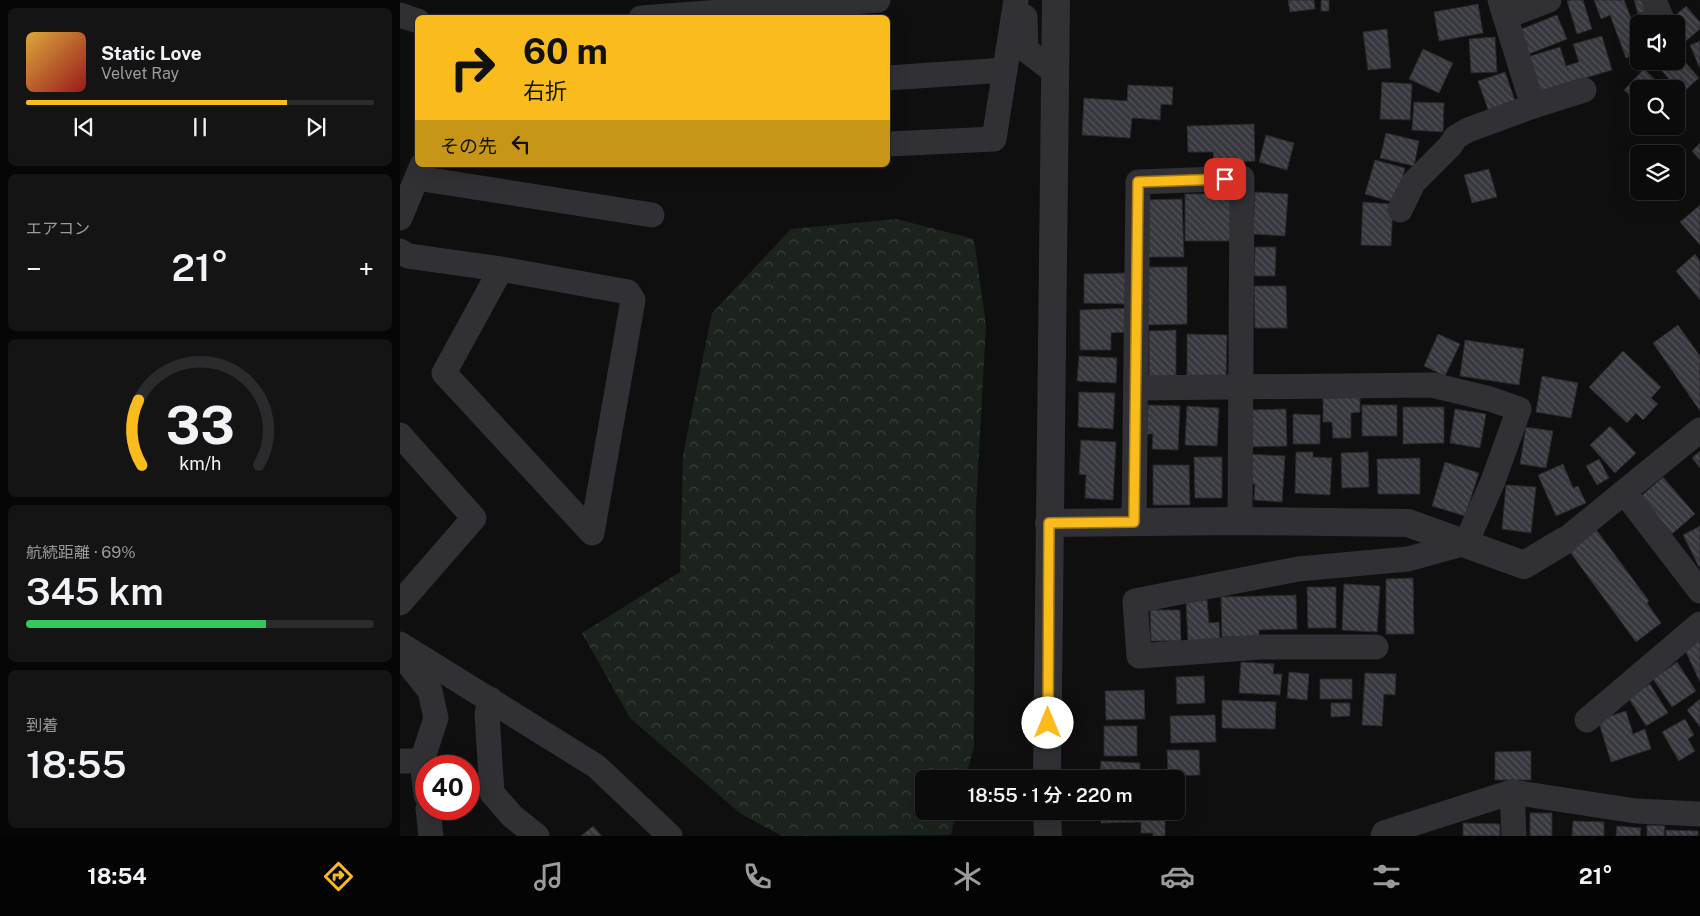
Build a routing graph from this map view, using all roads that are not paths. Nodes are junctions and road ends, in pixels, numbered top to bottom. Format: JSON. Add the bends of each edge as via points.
{"nodes":[{"id":1,"x":878,"y":0,"type":"edge"},
{"id":2,"x":1016,"y":0,"type":"edge"},
{"id":3,"x":1021,"y":0,"type":"edge"},
{"id":4,"x":1056,"y":0,"type":"edge"},
{"id":5,"x":1549,"y":0,"type":"edge"},
{"id":6,"x":1654,"y":0,"type":"edge"},
{"id":7,"x":1503,"y":9,"type":"edge"},
{"id":8,"x":400,"y":15,"type":"edge"},
{"id":9,"x":680,"y":15,"type":"edge"},
{"id":10,"x":1660,"y":15,"type":"edge"},
{"id":11,"x":415,"y":20,"type":"edge"},
{"id":12,"x":1005,"y":70,"type":"junction"},
{"id":13,"x":1055,"y":72,"type":"junction"},
{"id":14,"x":890,"y":78,"type":"edge"},
{"id":15,"x":1584,"y":90,"type":"dead end"},
{"id":16,"x":1533,"y":106,"type":"junction"},
{"id":17,"x":890,"y":144,"type":"edge"},
{"id":18,"x":419,"y":171,"type":"edge"},
{"id":19,"x":1400,"y":210,"type":"dead end"},
{"id":20,"x":652,"y":215,"type":"dead end"},
{"id":21,"x":400,"y":218,"type":"edge"},
{"id":22,"x":403,"y":258,"type":"edge"},
{"id":23,"x":501,"y":269,"type":"junction"},
{"id":24,"x":1240,"y":386,"type":"junction"},
{"id":25,"x":1136,"y":388,"type":"junction"},
{"id":26,"x":1700,"y":430,"type":"edge"},
{"id":27,"x":400,"y":435,"type":"edge"},
{"id":28,"x":1624,"y":492,"type":"junction"},
{"id":29,"x":1240,"y":521,"type":"junction"},
{"id":30,"x":1134,"y":522,"type":"junction"},
{"id":31,"x":1049,"y":523,"type":"junction"},
{"id":32,"x":1564,"y":541,"type":"joint"},
{"id":33,"x":1466,"y":543,"type":"junction"},
{"id":34,"x":1700,"y":591,"type":"edge"},
{"id":35,"x":400,"y":603,"type":"edge"},
{"id":36,"x":1700,"y":624,"type":"edge"},
{"id":37,"x":400,"y":644,"type":"edge"},
{"id":38,"x":1376,"y":647,"type":"dead end"},
{"id":39,"x":400,"y":653,"type":"edge"},
{"id":40,"x":490,"y":699,"type":"junction"},
{"id":41,"x":1587,"y":720,"type":"dead end"},
{"id":42,"x":411,"y":761,"type":"edge"},
{"id":43,"x":1047,"y":770,"type":"edge"},
{"id":44,"x":1512,"y":792,"type":"junction"},
{"id":45,"x":1700,"y":814,"type":"edge"},
{"id":46,"x":429,"y":820,"type":"edge"},
{"id":47,"x":1048,"y":820,"type":"edge"},
{"id":48,"x":431,"y":836,"type":"edge"},
{"id":49,"x":537,"y":836,"type":"edge"},
{"id":50,"x":670,"y":836,"type":"edge"},
{"id":51,"x":1048,"y":836,"type":"edge"},
{"id":52,"x":1383,"y":836,"type":"edge"},
{"id":53,"x":1514,"y":836,"type":"edge"}],
"edges":[{"from":1,"to":9,"type":"street"},
{"from":2,"to":12,"type":"street"},
{"from":3,"to":13,"type":"street","via":[[1026,12],[1026,50]]},
{"from":4,"to":13,"type":"street"},
{"from":5,"to":7,"type":"street"},
{"from":6,"to":10,"type":"street"},
{"from":7,"to":16,"type":"street"},
{"from":8,"to":11,"type":"street"},
{"from":12,"to":14,"type":"street"},
{"from":12,"to":17,"type":"street","via":[[994,139]]},
{"from":13,"to":31,"type":"street"},
{"from":15,"to":16,"type":"street"},
{"from":16,"to":19,"type":"street","via":[[1456,137],[1413,183]]},
{"from":18,"to":20,"type":"street"},
{"from":18,"to":21,"type":"street"},
{"from":22,"to":23,"type":"street"},
{"from":23,"to":23,"type":"street","via":[[628,292],[633,300],[592,533],[444,373]]},
{"from":24,"to":25,"type":"street"},
{"from":24,"to":25,"type":"street","via":[[1242,178],[1138,182]]},
{"from":24,"to":29,"type":"street"},
{"from":24,"to":33,"type":"street","via":[[1432,385],[1519,409]]},
{"from":25,"to":30,"type":"street"},
{"from":26,"to":28,"type":"street"},
{"from":27,"to":35,"type":"street","via":[[474,518]]},
{"from":28,"to":32,"type":"street"},
{"from":28,"to":34,"type":"street"},
{"from":29,"to":30,"type":"street"},
{"from":29,"to":33,"type":"street","via":[[1408,523]]},
{"from":30,"to":31,"type":"street"},
{"from":31,"to":43,"type":"street"},
{"from":32,"to":33,"type":"street","via":[[1524,565]]},
{"from":33,"to":38,"type":"street","via":[[1408,559],[1298,568],[1135,601],[1139,656],[1261,647]]},
{"from":36,"to":41,"type":"street"},
{"from":37,"to":40,"type":"street"},
{"from":39,"to":42,"type":"street","via":[[430,691],[436,718]]},
{"from":40,"to":49,"type":"street","via":[[487,714],[492,793],[512,816]]},
{"from":40,"to":50,"type":"street","via":[[596,766]]},
{"from":44,"to":45,"type":"street","via":[[1636,811]]},
{"from":44,"to":52,"type":"street","via":[[1384,833]]},
{"from":44,"to":53,"type":"street"},
{"from":46,"to":48,"type":"street"},
{"from":47,"to":51,"type":"street"}]}
